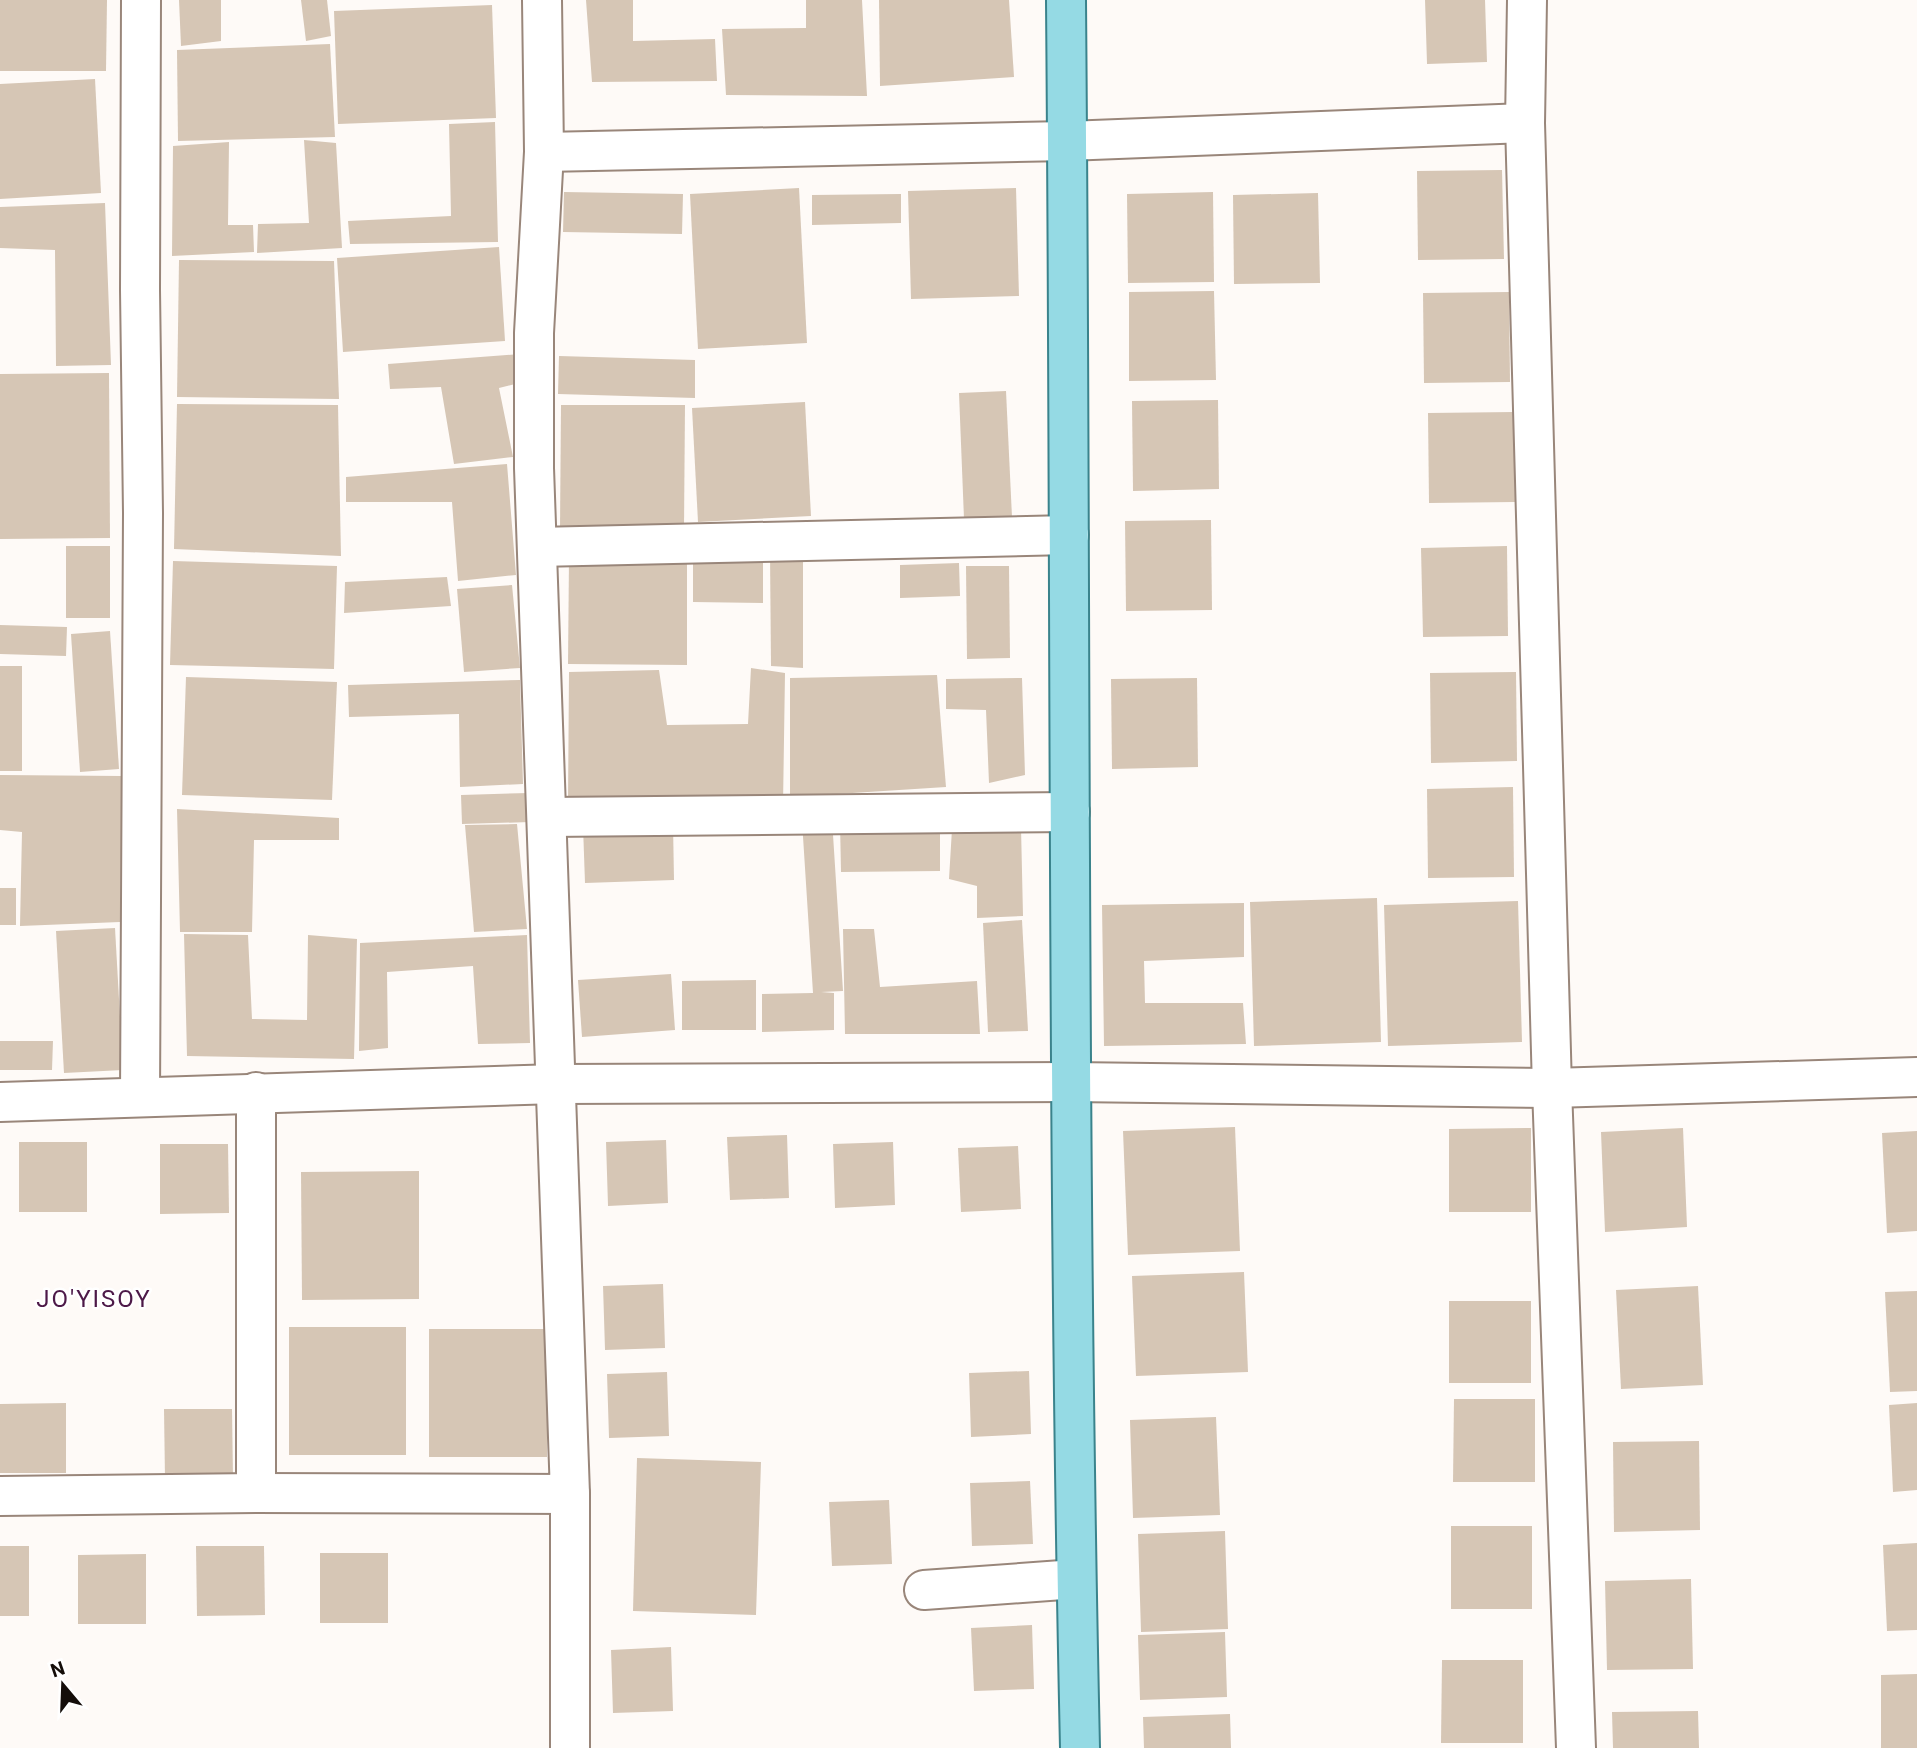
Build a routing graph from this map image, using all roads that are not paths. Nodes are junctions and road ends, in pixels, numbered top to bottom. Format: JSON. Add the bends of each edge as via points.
{"nodes":[{"id":1,"x":141,"y":0,"type":"edge"},
{"id":2,"x":541,"y":0,"type":"edge"},
{"id":3,"x":1066,"y":0,"type":"edge"},
{"id":4,"x":1527,"y":0,"type":"edge"},
{"id":5,"x":1525,"y":123,"type":"junction"},
{"id":6,"x":1067,"y":141,"type":"junction"},
{"id":7,"x":544,"y":152,"type":"junction"},
{"id":8,"x":1069,"y":535,"type":"junction"},
{"id":9,"x":537,"y":547,"type":"junction"},
{"id":10,"x":1070,"y":812,"type":"junction"},
{"id":11,"x":548,"y":817,"type":"junction"},
{"id":12,"x":1917,"y":1077,"type":"edge"},
{"id":13,"x":1071,"y":1082,"type":"junction"},
{"id":14,"x":557,"y":1084,"type":"junction"},
{"id":15,"x":1552,"y":1088,"type":"junction"},
{"id":16,"x":256,"y":1092,"type":"junction"},
{"id":17,"x":140,"y":1097,"type":"junction"},
{"id":18,"x":0,"y":1102,"type":"edge"},
{"id":19,"x":256,"y":1493,"type":"junction"},
{"id":20,"x":570,"y":1494,"type":"junction"},
{"id":21,"x":0,"y":1496,"type":"edge"},
{"id":22,"x":1076,"y":1579,"type":"junction"},
{"id":23,"x":924,"y":1590,"type":"dead end"},
{"id":24,"x":570,"y":1748,"type":"edge"},
{"id":25,"x":1080,"y":1748,"type":"edge"},
{"id":26,"x":1576,"y":1748,"type":"edge"}],
"edges":[{"from":1,"to":17,"type":"street"},
{"from":2,"to":7,"type":"street"},
{"from":3,"to":6,"type":"main road"},
{"from":4,"to":5,"type":"street"},
{"from":5,"to":6,"type":"street"},
{"from":5,"to":15,"type":"street"},
{"from":6,"to":7,"type":"street"},
{"from":6,"to":8,"type":"main road"},
{"from":7,"to":9,"type":"street","via":[[534,333]]},
{"from":8,"to":9,"type":"street"},
{"from":8,"to":10,"type":"main road"},
{"from":9,"to":11,"type":"street"},
{"from":10,"to":11,"type":"street"},
{"from":10,"to":13,"type":"main road"},
{"from":11,"to":14,"type":"street"},
{"from":12,"to":15,"type":"street"},
{"from":13,"to":14,"type":"street"},
{"from":13,"to":15,"type":"street"},
{"from":13,"to":22,"type":"main road"},
{"from":14,"to":16,"type":"street"},
{"from":14,"to":20,"type":"street"},
{"from":15,"to":26,"type":"street"},
{"from":16,"to":17,"type":"street"},
{"from":16,"to":19,"type":"street"},
{"from":17,"to":18,"type":"street"},
{"from":19,"to":20,"type":"street"},
{"from":19,"to":21,"type":"street"},
{"from":20,"to":24,"type":"street"},
{"from":22,"to":23,"type":"street"},
{"from":22,"to":25,"type":"main road"}]}
